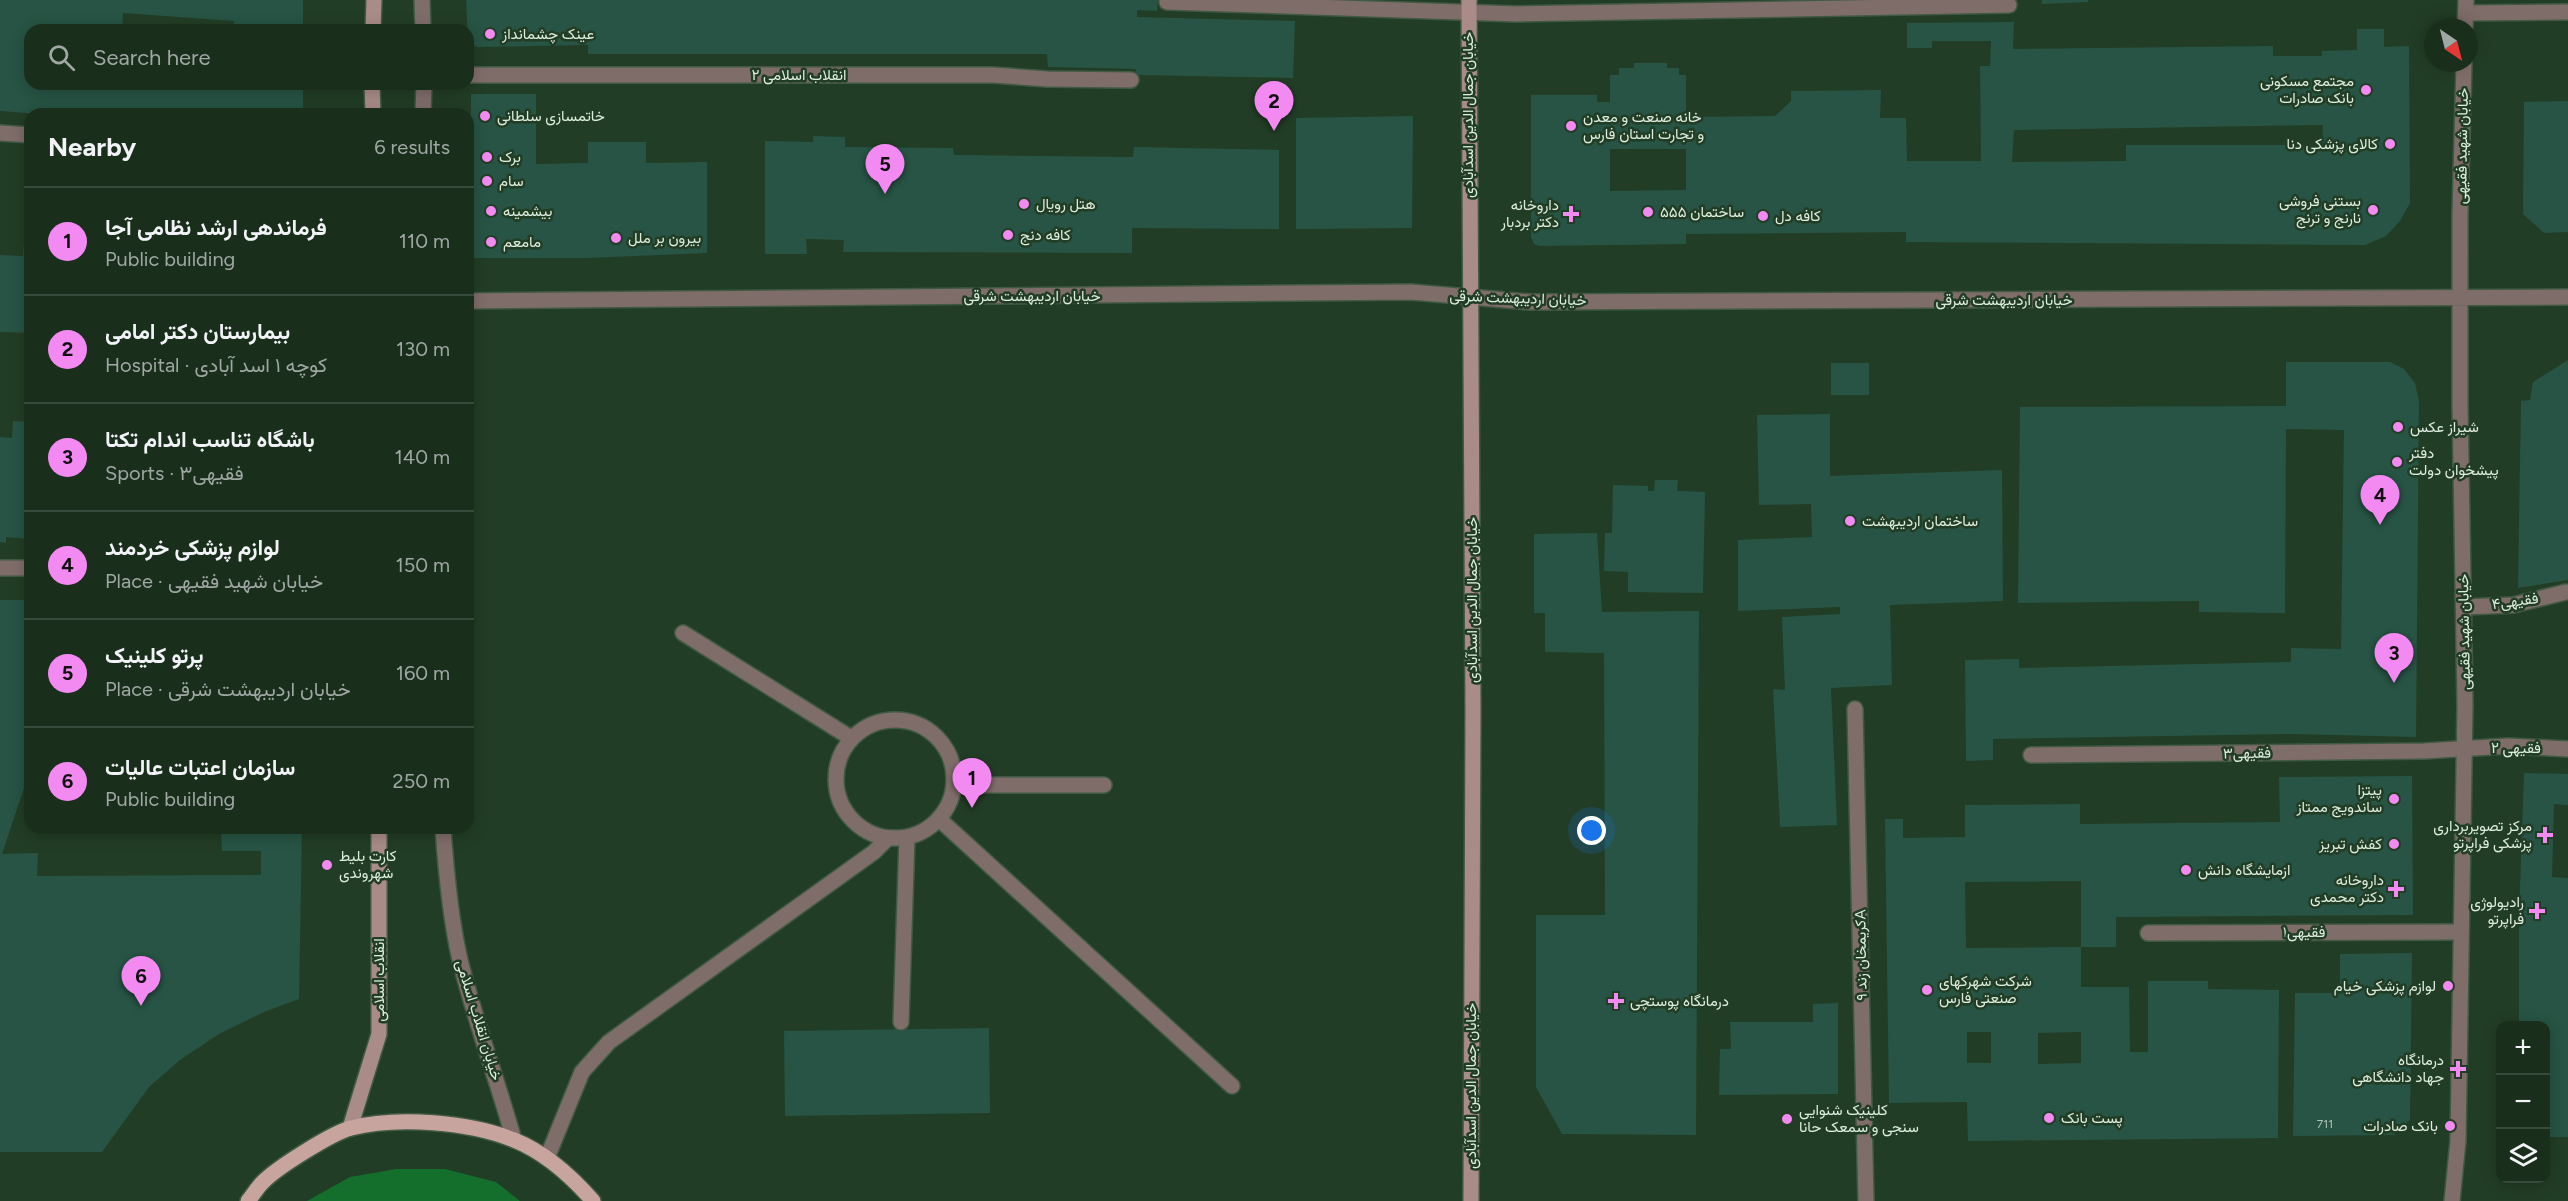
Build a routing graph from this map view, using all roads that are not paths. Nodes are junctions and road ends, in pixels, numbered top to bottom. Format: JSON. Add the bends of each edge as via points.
{"nodes":[{"id":1,"x":374,"y":0,"type":"edge"},
{"id":2,"x":423,"y":0,"type":"edge"},
{"id":3,"x":1167,"y":2,"type":"dead end"},
{"id":4,"x":2009,"y":5,"type":"dead end"},
{"id":5,"x":1468,"y":6,"type":"edge"},
{"id":6,"x":2568,"y":12,"type":"edge"},
{"id":7,"x":2466,"y":13,"type":"edge"},
{"id":8,"x":373,"y":24,"type":"edge"},
{"id":9,"x":423,"y":24,"type":"edge"},
{"id":10,"x":2464,"y":72,"type":"edge"},
{"id":11,"x":474,"y":75,"type":"edge"},
{"id":12,"x":1131,"y":80,"type":"dead end"},
{"id":13,"x":372,"y":90,"type":"edge"},
{"id":14,"x":424,"y":90,"type":"edge"},
{"id":15,"x":373,"y":108,"type":"edge"},
{"id":16,"x":423,"y":108,"type":"edge"},
{"id":17,"x":0,"y":133,"type":"edge"},
{"id":18,"x":24,"y":135,"type":"edge"},
{"id":19,"x":1470,"y":297,"type":"junction"},
{"id":20,"x":2462,"y":297,"type":"junction"},
{"id":21,"x":2568,"y":297,"type":"edge"},
{"id":22,"x":474,"y":301,"type":"edge"},
{"id":23,"x":0,"y":567,"type":"edge"},
{"id":24,"x":24,"y":568,"type":"edge"},
{"id":25,"x":2566,"y":592,"type":"dead end"},
{"id":26,"x":2464,"y":607,"type":"junction"},
{"id":27,"x":683,"y":633,"type":"dead end"},
{"id":28,"x":1855,"y":710,"type":"dead end"},
{"id":29,"x":851,"y":738,"type":"junction"},
{"id":30,"x":2568,"y":749,"type":"edge"},
{"id":31,"x":2463,"y":750,"type":"junction"},
{"id":32,"x":2031,"y":755,"type":"dead end"},
{"id":33,"x":955,"y":785,"type":"junction"},
{"id":34,"x":1104,"y":785,"type":"dead end"},
{"id":35,"x":939,"y":819,"type":"junction"},
{"id":36,"x":379,"y":834,"type":"edge"},
{"id":37,"x":443,"y":834,"type":"edge"},
{"id":38,"x":907,"y":837,"type":"junction"},
{"id":39,"x":888,"y":838,"type":"junction"},
{"id":40,"x":2460,"y":932,"type":"junction"},
{"id":41,"x":2148,"y":933,"type":"dead end"},
{"id":42,"x":901,"y":1022,"type":"dead end"},
{"id":43,"x":1232,"y":1086,"type":"dead end"},
{"id":44,"x":350,"y":1128,"type":"junction"},
{"id":45,"x":514,"y":1140,"type":"junction"},
{"id":46,"x":547,"y":1158,"type":"junction"},
{"id":47,"x":248,"y":1201,"type":"edge"},
{"id":48,"x":593,"y":1201,"type":"edge"},
{"id":49,"x":1471,"y":1201,"type":"edge"},
{"id":50,"x":1866,"y":1201,"type":"edge"},
{"id":51,"x":2452,"y":1201,"type":"edge"}],
"edges":[{"from":1,"to":8,"type":"main road"},
{"from":2,"to":9,"type":"street"},
{"from":3,"to":5,"type":"street"},
{"from":4,"to":5,"type":"street"},
{"from":5,"to":19,"type":"main road","name":"خیابان جمال الدین اسدآبادی"},
{"from":6,"to":7,"type":"street"},
{"from":10,"to":20,"type":"street","name":"خیابان شهید فقیهی"},
{"from":11,"to":12,"type":"street","name":"۲ انقلاب اسلامی","via":[[993,75]]},
{"from":13,"to":15,"type":"main road"},
{"from":14,"to":16,"type":"street"},
{"from":17,"to":18,"type":"street"},
{"from":19,"to":20,"type":"street","name":"خیابان اردیبهشت شرقی","via":[[1553,302]]},
{"from":19,"to":22,"type":"street","name":"خیابان اردیبهشت شرقی","via":[[1412,292]]},
{"from":19,"to":49,"type":"main road","name":"خیابان جمال الدین اسدآبادی"},
{"from":20,"to":21,"type":"street","name":"خیابان اردیبهشت شرقی"},
{"from":20,"to":26,"type":"street","name":"خیابان شهید فقیهی"},
{"from":23,"to":24,"type":"street"},
{"from":25,"to":26,"type":"street","name":"فقیهی۴","via":[[2513,605]]},
{"from":26,"to":31,"type":"street","name":"خیابان شهید فقیهی"},
{"from":27,"to":29,"type":"street"},
{"from":28,"to":50,"type":"street","name":"کریمخان زند ۹A"},
{"from":29,"to":33,"type":"street","via":[[883,720],[902,719],[920,724],[936,734],[947,749],[954,766]]},
{"from":29,"to":39,"type":"street","via":[[836,772],[836,790],[843,809],[870,833]]},
{"from":30,"to":31,"type":"street","name":"۲ فقیهی","via":[[2508,746]]},
{"from":31,"to":32,"type":"street","name":"فقیهی۳"},
{"from":31,"to":40,"type":"street","name":"خیابان شهید فقیهی"},
{"from":33,"to":34,"type":"street"},
{"from":33,"to":35,"type":"street","via":[[950,803]]},
{"from":35,"to":38,"type":"street","via":[[924,831]]},
{"from":35,"to":43,"type":"street"},
{"from":36,"to":44,"type":"main road","name":"انقلاب اسلامی","via":[[379,1034]]},
{"from":37,"to":45,"type":"street","name":"خیابان انقلاب اسلامی","via":[[460,957]]},
{"from":38,"to":39,"type":"street"},
{"from":38,"to":42,"type":"street"},
{"from":39,"to":46,"type":"street","via":[[874,852],[609,1042],[582,1072]]},
{"from":40,"to":41,"type":"street","name":"فقیهی۱"},
{"from":40,"to":51,"type":"street","name":"خیابان شهید فقیهی","via":[[2458,1141]]},
{"from":44,"to":45,"type":"main road","via":[[410,1121],[457,1126]]},
{"from":44,"to":47,"type":"main road","via":[[312,1148],[263,1182]]},
{"from":45,"to":46,"type":"main road"},
{"from":46,"to":48,"type":"main road"}]}
